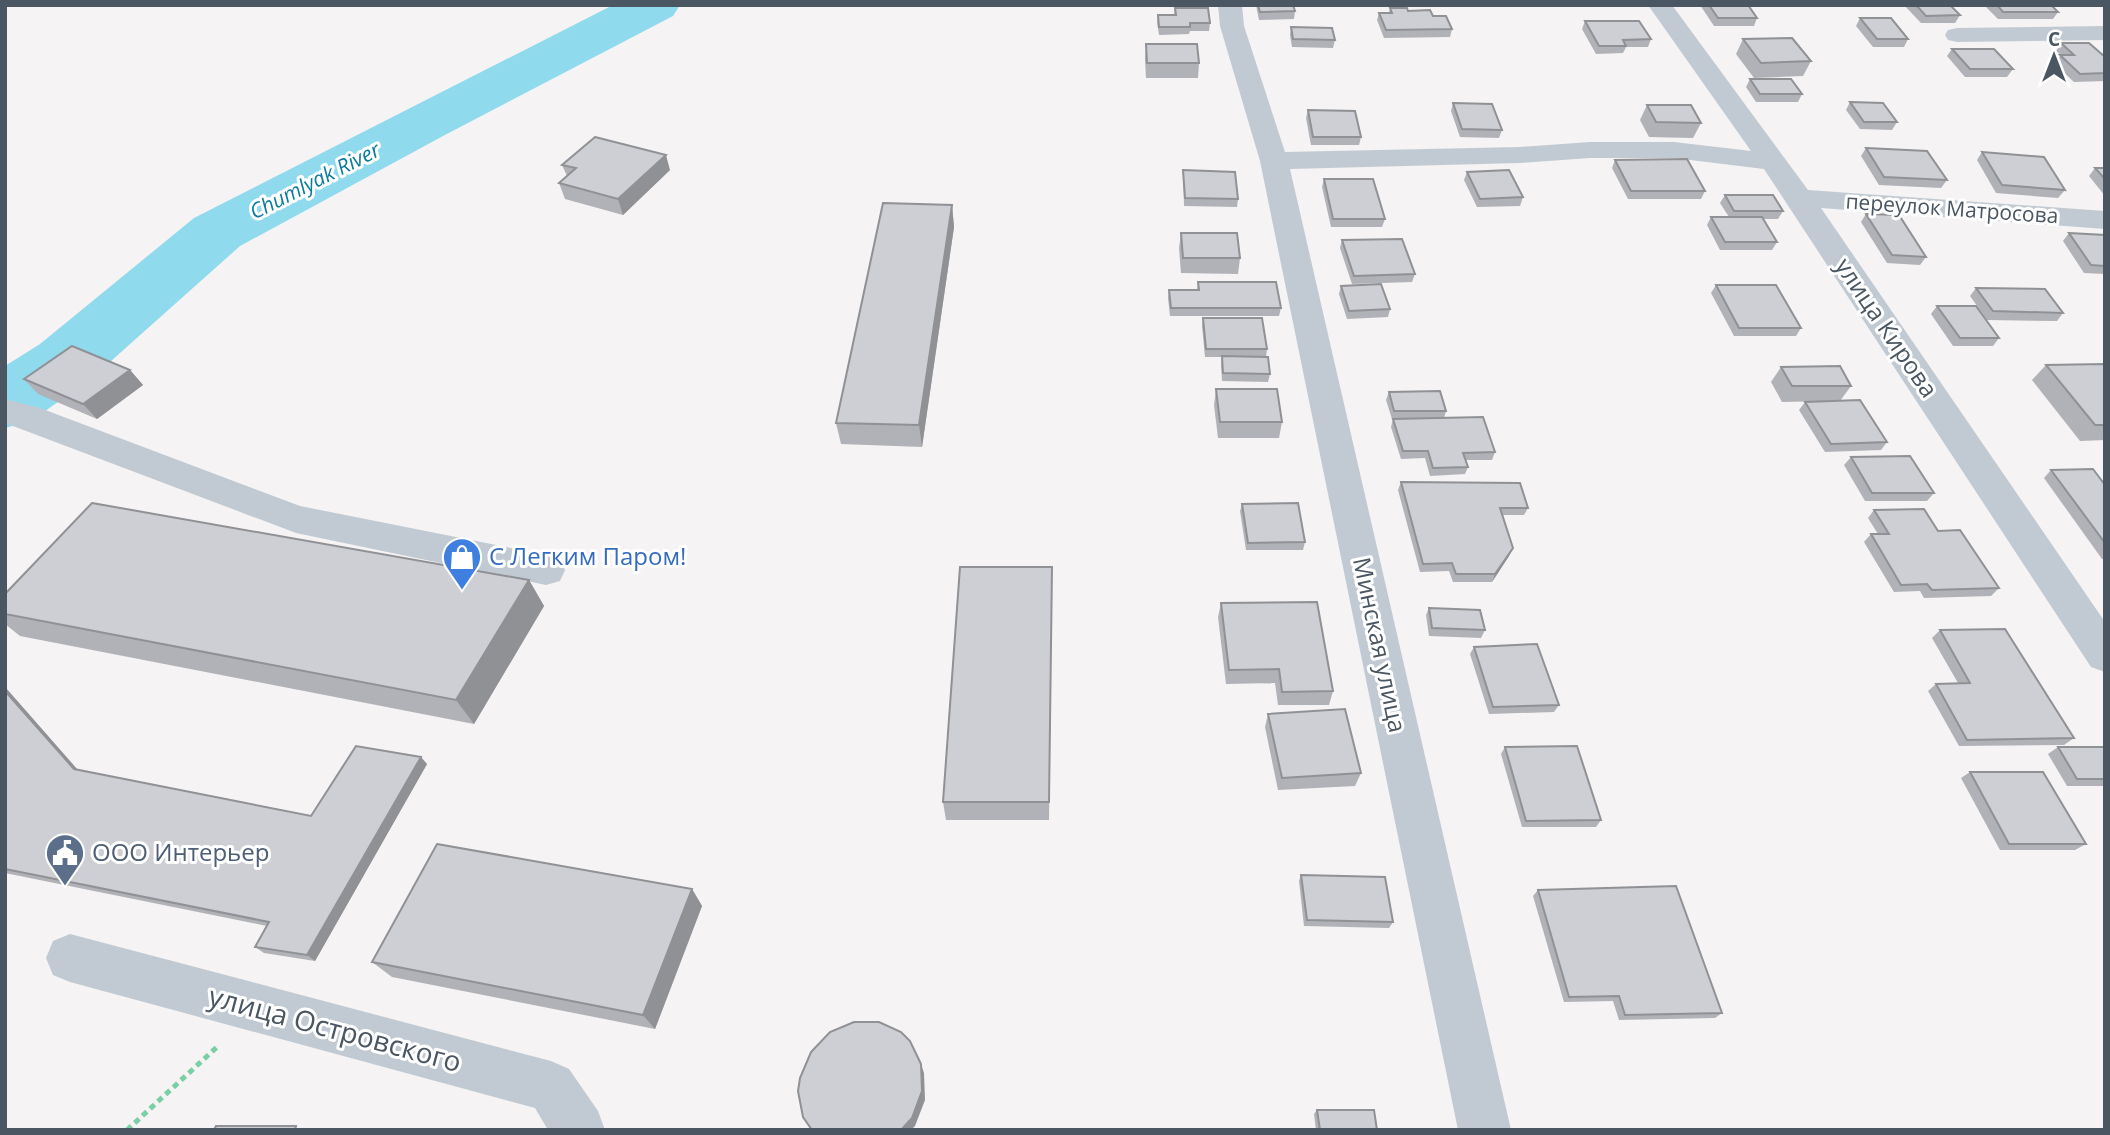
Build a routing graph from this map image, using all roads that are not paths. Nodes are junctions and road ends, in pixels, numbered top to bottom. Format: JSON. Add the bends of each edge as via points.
{"nodes":[{"id":1,"x":1230,"y":5,"type":"edge"},
{"id":2,"x":1660,"y":5,"type":"edge"},
{"id":3,"x":2105,"y":33,"type":"edge"},
{"id":4,"x":1957,"y":35,"type":"dead end"},
{"id":5,"x":1274,"y":161,"type":"junction"},
{"id":6,"x":1773,"y":162,"type":"junction"},
{"id":7,"x":1799,"y":198,"type":"junction"},
{"id":8,"x":2105,"y":220,"type":"edge"},
{"id":9,"x":6,"y":411,"type":"edge"},
{"id":10,"x":546,"y":570,"type":"dead end"},
{"id":11,"x":2089,"y":606,"type":"edge"},
{"id":12,"x":2105,"y":655,"type":"edge"},
{"id":13,"x":70,"y":958,"type":"dead end"},
{"id":14,"x":579,"y":1130,"type":"edge"},
{"id":15,"x":1485,"y":1130,"type":"edge"}],
"edges":[{"from":1,"to":5,"type":"street","name":"Минская улица","via":[[1232,26]]},
{"from":2,"to":6,"type":"street","name":"улица Кирова"},
{"from":3,"to":4,"type":"street"},
{"from":5,"to":6,"type":"street","via":[[1674,150]]},
{"from":5,"to":15,"type":"street","name":"Минская улица"},
{"from":6,"to":7,"type":"street","name":"улица Кирова"},
{"from":7,"to":8,"type":"street","name":"переулок Матросова"},
{"from":7,"to":11,"type":"street","name":"улица Кирова"},
{"from":9,"to":10,"type":"street","via":[[296,519]]},
{"from":11,"to":12,"type":"street","name":"улица Кирова"},
{"from":13,"to":14,"type":"street","name":"улица Островского","via":[[551,1087]]}]}
